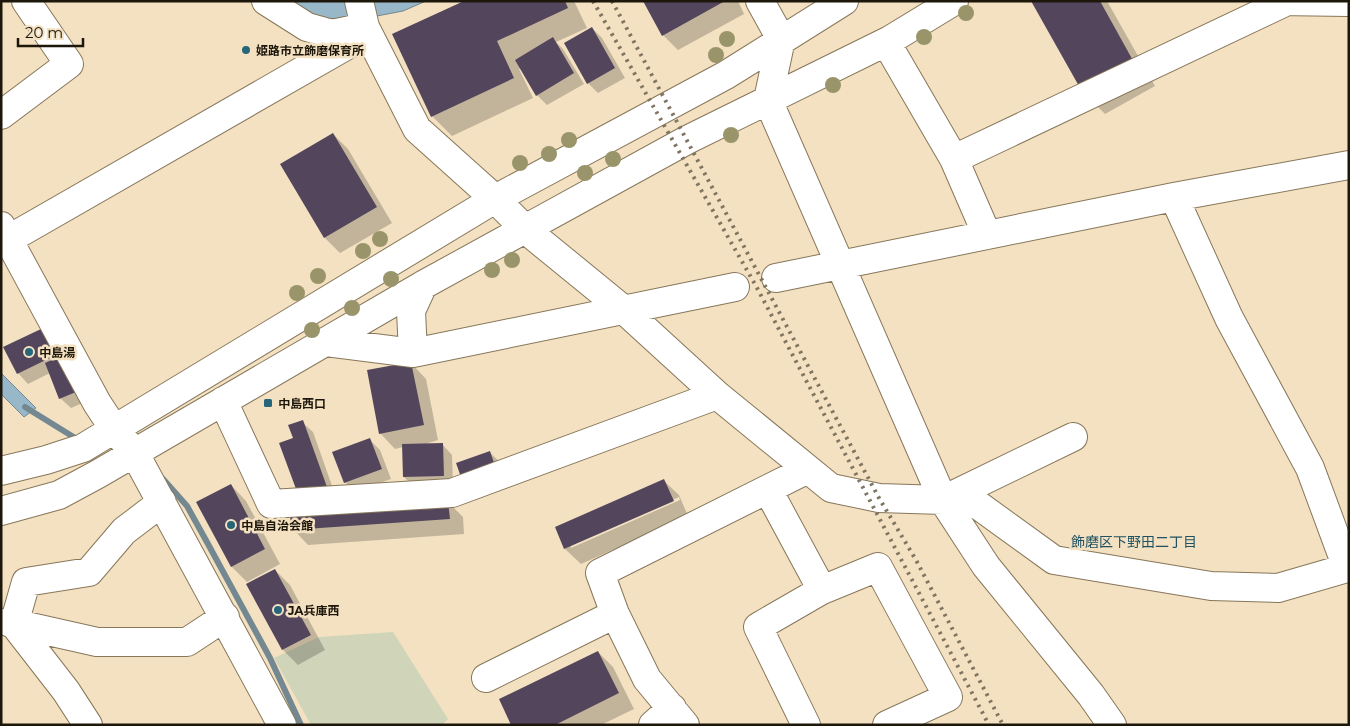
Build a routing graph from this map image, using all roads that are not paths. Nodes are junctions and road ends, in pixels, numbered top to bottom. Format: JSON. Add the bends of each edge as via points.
{"nodes":[{"id":1,"x":26,"y":1,"type":"edge"},
{"id":2,"x":266,"y":1,"type":"edge"},
{"id":3,"x":359,"y":1,"type":"edge"},
{"id":4,"x":760,"y":1,"type":"edge"},
{"id":5,"x":844,"y":1,"type":"edge"},
{"id":6,"x":954,"y":1,"type":"edge"},
{"id":7,"x":1280,"y":2,"type":"edge"},
{"id":8,"x":1349,"y":2,"type":"edge"},
{"id":9,"x":365,"y":27,"type":"junction"},
{"id":10,"x":781,"y":39,"type":"junction"},
{"id":11,"x":886,"y":42,"type":"junction"},
{"id":12,"x":768,"y":100,"type":"junction"},
{"id":13,"x":1,"y":115,"type":"edge"},
{"id":14,"x":954,"y":158,"type":"junction"},
{"id":15,"x":1349,"y":165,"type":"edge"},
{"id":16,"x":1174,"y":197,"type":"junction"},
{"id":17,"x":495,"y":198,"type":"junction"},
{"id":18,"x":526,"y":230,"type":"junction"},
{"id":19,"x":5,"y":233,"type":"edge"},
{"id":20,"x":987,"y":235,"type":"junction"},
{"id":21,"x":840,"y":264,"type":"junction"},
{"id":22,"x":776,"y":278,"type":"dead end"},
{"id":23,"x":423,"y":285,"type":"junction"},
{"id":24,"x":735,"y":287,"type":"dead end"},
{"id":25,"x":624,"y":310,"type":"junction"},
{"id":26,"x":326,"y":342,"type":"junction"},
{"id":27,"x":413,"y":353,"type":"junction"},
{"id":28,"x":717,"y":394,"type":"junction"},
{"id":29,"x":222,"y":401,"type":"junction"},
{"id":30,"x":114,"y":429,"type":"junction"},
{"id":31,"x":165,"y":434,"type":"junction"},
{"id":32,"x":1073,"y":437,"type":"dead end"},
{"id":33,"x":83,"y":448,"type":"junction"},
{"id":34,"x":134,"y":452,"type":"junction"},
{"id":35,"x":806,"y":470,"type":"junction"},
{"id":36,"x":1,"y":471,"type":"edge"},
{"id":37,"x":768,"y":490,"type":"junction"},
{"id":38,"x":951,"y":496,"type":"junction"},
{"id":39,"x":162,"y":502,"type":"junction"},
{"id":40,"x":1,"y":511,"type":"edge"},
{"id":41,"x":822,"y":590,"type":"junction"},
{"id":42,"x":615,"y":614,"type":"junction"},
{"id":43,"x":225,"y":617,"type":"junction"},
{"id":44,"x":8,"y":622,"type":"edge"},
{"id":45,"x":486,"y":678,"type":"dead end"},
{"id":46,"x":670,"y":719,"type":"edge"},
{"id":47,"x":88,"y":725,"type":"edge"},
{"id":48,"x":282,"y":725,"type":"edge"},
{"id":49,"x":806,"y":725,"type":"edge"},
{"id":50,"x":887,"y":725,"type":"edge"},
{"id":51,"x":1112,"y":725,"type":"edge"}],
"edges":[{"from":1,"to":13,"type":"street","via":[[69,64]]},
{"from":2,"to":9,"type":"street","via":[[307,27],[332,34]]},
{"from":3,"to":9,"type":"street"},
{"from":4,"to":10,"type":"street"},
{"from":5,"to":10,"type":"street"},
{"from":6,"to":11,"type":"street"},
{"from":7,"to":8,"type":"street"},
{"from":7,"to":14,"type":"street"},
{"from":9,"to":17,"type":"street","via":[[417,129]]},
{"from":9,"to":19,"type":"street","via":[[349,44]]},
{"from":10,"to":12,"type":"street"},
{"from":10,"to":17,"type":"street","via":[[694,93]]},
{"from":11,"to":12,"type":"street"},
{"from":11,"to":14,"type":"street"},
{"from":12,"to":18,"type":"street","via":[[687,140]]},
{"from":12,"to":21,"type":"street"},
{"from":14,"to":20,"type":"street"},
{"from":15,"to":16,"type":"street"},
{"from":16,"to":20,"type":"street"},
{"from":16,"to":38,"type":"street","via":[[1229,318],[1310,468],[1347,568],[1278,588],[1211,586],[1054,560]]},
{"from":17,"to":18,"type":"street"},
{"from":17,"to":30,"type":"street"},
{"from":18,"to":23,"type":"street"},
{"from":18,"to":25,"type":"street"},
{"from":19,"to":30,"type":"street"},
{"from":20,"to":21,"type":"street"},
{"from":21,"to":22,"type":"street"},
{"from":21,"to":38,"type":"street"},
{"from":23,"to":26,"type":"street"},
{"from":23,"to":27,"type":"street","via":[[411,311]]},
{"from":24,"to":25,"type":"street"},
{"from":25,"to":27,"type":"street"},
{"from":25,"to":28,"type":"street"},
{"from":26,"to":27,"type":"street"},
{"from":26,"to":29,"type":"street"},
{"from":28,"to":29,"type":"street","via":[[452,493],[270,504]]},
{"from":28,"to":35,"type":"street"},
{"from":29,"to":31,"type":"street"},
{"from":30,"to":31,"type":"street","via":[[129,437]]},
{"from":30,"to":33,"type":"street"},
{"from":30,"to":34,"type":"street"},
{"from":31,"to":34,"type":"street"},
{"from":32,"to":38,"type":"street"},
{"from":33,"to":34,"type":"street","via":[[116,447]]},
{"from":33,"to":36,"type":"street"},
{"from":34,"to":39,"type":"street"},
{"from":34,"to":40,"type":"street","via":[[59,494]]},
{"from":35,"to":37,"type":"street"},
{"from":35,"to":38,"type":"street","via":[[830,488],[879,498]]},
{"from":37,"to":41,"type":"street"},
{"from":37,"to":42,"type":"street","via":[[600,573]]},
{"from":38,"to":51,"type":"street","via":[[986,566]]},
{"from":39,"to":43,"type":"street"},
{"from":39,"to":44,"type":"street","via":[[124,531],[89,572],[26,582]]},
{"from":41,"to":49,"type":"street","via":[[758,627]]},
{"from":41,"to":50,"type":"street","via":[[878,567],[948,697]]},
{"from":42,"to":45,"type":"street"},
{"from":42,"to":46,"type":"street"},
{"from":43,"to":44,"type":"street","via":[[187,642],[97,642]]},
{"from":43,"to":48,"type":"street"},
{"from":44,"to":47,"type":"street","via":[[60,683]]}]}
